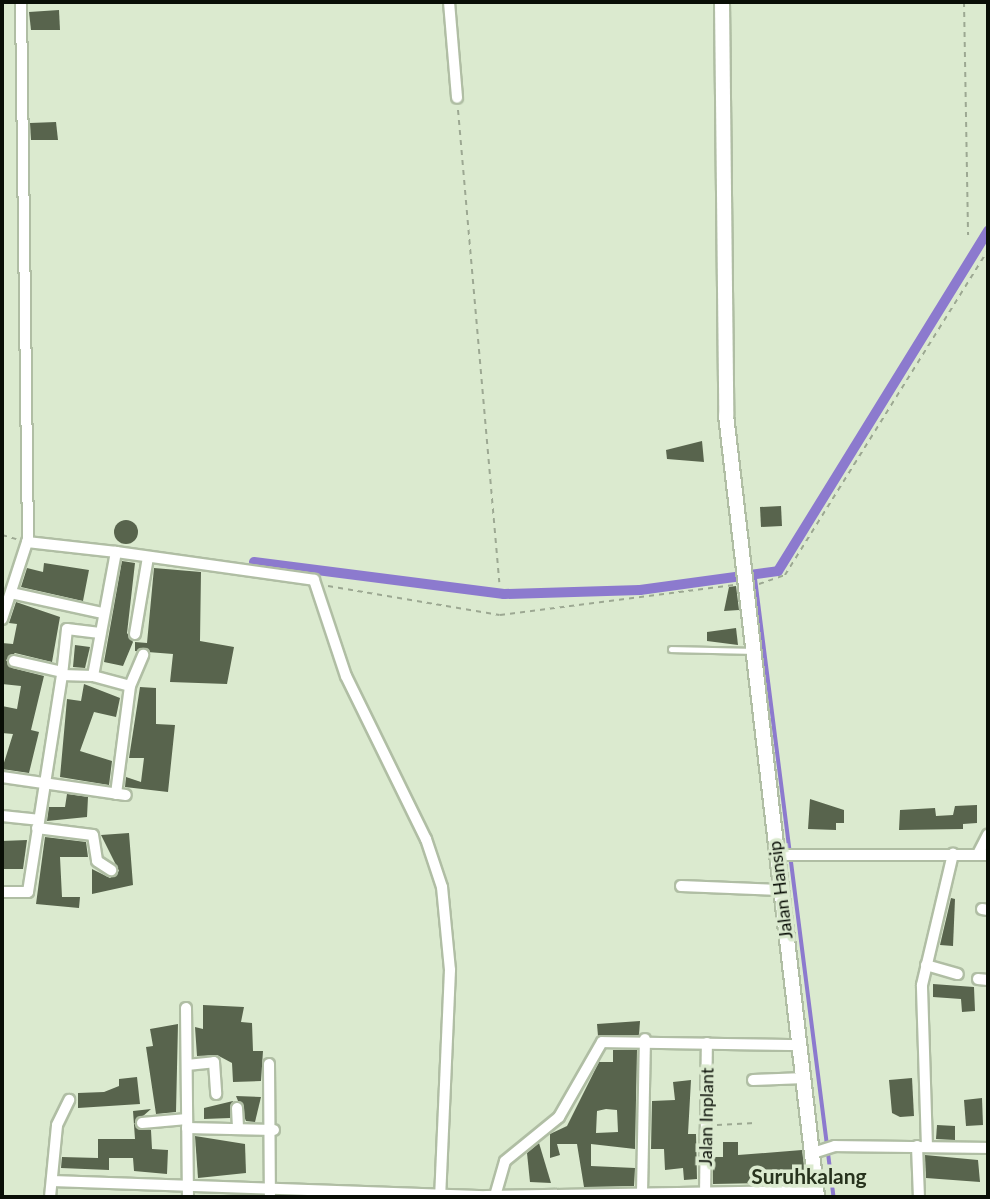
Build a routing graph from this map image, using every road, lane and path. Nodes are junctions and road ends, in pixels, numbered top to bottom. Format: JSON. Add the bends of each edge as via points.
{"nodes":[{"id":1,"x":21,"y":2,"type":"edge"},
{"id":2,"x":449,"y":2,"type":"edge"},
{"id":3,"x":722,"y":2,"type":"edge"},
{"id":4,"x":964,"y":2,"type":"edge"},
{"id":5,"x":457,"y":99,"type":"joint"},
{"id":6,"x":968,"y":235,"type":"dead end"},
{"id":7,"x":988,"y":250,"type":"edge"},
{"id":8,"x":2,"y":535,"type":"edge"},
{"id":9,"x":27,"y":540,"type":"junction"},
{"id":10,"x":116,"y":552,"type":"junction"},
{"id":11,"x":148,"y":557,"type":"junction"},
{"id":12,"x":310,"y":579,"type":"junction"},
{"id":13,"x":499,"y":582,"type":"dead end"},
{"id":14,"x":764,"y":583,"type":"dead end"},
{"id":15,"x":747,"y":585,"type":"junction"},
{"id":16,"x":11,"y":593,"type":"junction"},
{"id":17,"x":103,"y":612,"type":"junction"},
{"id":18,"x":2,"y":619,"type":"edge"},
{"id":19,"x":100,"y":634,"type":"junction"},
{"id":20,"x":135,"y":634,"type":"dead end"},
{"id":21,"x":671,"y":649,"type":"dead end"},
{"id":22,"x":753,"y":651,"type":"junction"},
{"id":23,"x":143,"y":655,"type":"dead end"},
{"id":24,"x":14,"y":660,"type":"dead end"},
{"id":25,"x":62,"y":674,"type":"junction"},
{"id":26,"x":93,"y":676,"type":"junction"},
{"id":27,"x":130,"y":686,"type":"junction"},
{"id":28,"x":2,"y":777,"type":"edge"},
{"id":29,"x":44,"y":783,"type":"junction"},
{"id":30,"x":2,"y":816,"type":"edge"},
{"id":31,"x":38,"y":824,"type":"junction"},
{"id":32,"x":988,"y":834,"type":"edge"},
{"id":33,"x":783,"y":853,"type":"junction"},
{"id":34,"x":953,"y":854,"type":"junction"},
{"id":35,"x":983,"y":854,"type":"edge"},
{"id":36,"x":111,"y":870,"type":"dead end"},
{"id":37,"x":681,"y":886,"type":"dead end"},
{"id":38,"x":780,"y":890,"type":"junction"},
{"id":39,"x":2,"y":892,"type":"edge"},
{"id":40,"x":926,"y":965,"type":"junction"},
{"id":41,"x":958,"y":974,"type":"dead end"},
{"id":42,"x":186,"y":1008,"type":"dead end"},
{"id":43,"x":645,"y":1040,"type":"junction"},
{"id":44,"x":707,"y":1043,"type":"junction"},
{"id":45,"x":800,"y":1045,"type":"junction"},
{"id":46,"x":269,"y":1064,"type":"dead end"},
{"id":47,"x":187,"y":1065,"type":"junction"},
{"id":48,"x":805,"y":1078,"type":"junction"},
{"id":49,"x":753,"y":1080,"type":"dead end"},
{"id":50,"x":216,"y":1094,"type":"dead end"},
{"id":51,"x":69,"y":1100,"type":"dead end"},
{"id":52,"x":237,"y":1108,"type":"dead end"},
{"id":53,"x":142,"y":1123,"type":"dead end"},
{"id":54,"x":187,"y":1123,"type":"junction"},
{"id":55,"x":755,"y":1123,"type":"dead end"},
{"id":56,"x":706,"y":1125,"type":"junction"},
{"id":57,"x":238,"y":1128,"type":"junction"},
{"id":58,"x":274,"y":1130,"type":"junction"},
{"id":59,"x":922,"y":1146,"type":"junction"},
{"id":60,"x":988,"y":1148,"type":"edge"},
{"id":61,"x":824,"y":1150,"type":"junction"},
{"id":62,"x":52,"y":1181,"type":"junction"},
{"id":63,"x":125,"y":1184,"type":"junction"},
{"id":64,"x":642,"y":1192,"type":"junction"},
{"id":65,"x":188,"y":1193,"type":"edge"},
{"id":66,"x":270,"y":1194,"type":"edge"},
{"id":67,"x":705,"y":1194,"type":"edge"},
{"id":68,"x":817,"y":1194,"type":"edge"},
{"id":69,"x":440,"y":1196,"type":"edge"},
{"id":70,"x":489,"y":1196,"type":"edge"},
{"id":71,"x":50,"y":1197,"type":"edge"},
{"id":72,"x":124,"y":1197,"type":"edge"},
{"id":73,"x":919,"y":1197,"type":"edge"}],
"edges":[{"from":1,"to":9,"type":"street"},
{"from":2,"to":5,"type":"street"},
{"from":3,"to":15,"type":"street","name":"Jalan Hansip","via":[[723,350]]},
{"from":4,"to":6,"type":"path"},
{"from":5,"to":13,"type":"path"},
{"from":7,"to":14,"type":"path","via":[[785,575]]},
{"from":8,"to":9,"type":"path"},
{"from":9,"to":10,"type":"street"},
{"from":9,"to":16,"type":"street"},
{"from":10,"to":11,"type":"street"},
{"from":10,"to":17,"type":"street"},
{"from":11,"to":12,"type":"street"},
{"from":11,"to":20,"type":"street"},
{"from":12,"to":15,"type":"path","via":[[356,593],[500,615]]},
{"from":12,"to":69,"type":"street","via":[[346,676],[426,839],[442,887],[450,970]]},
{"from":15,"to":22,"type":"street","name":"Jalan Hansip"},
{"from":16,"to":17,"type":"street"},
{"from":16,"to":18,"type":"street"},
{"from":17,"to":19,"type":"street"},
{"from":19,"to":25,"type":"street","via":[[67,629]]},
{"from":19,"to":26,"type":"street"},
{"from":21,"to":22,"type":"lane"},
{"from":22,"to":33,"type":"street","name":"Jalan Hansip"},
{"from":23,"to":27,"type":"street"},
{"from":24,"to":25,"type":"street"},
{"from":25,"to":26,"type":"street"},
{"from":25,"to":29,"type":"street"},
{"from":26,"to":27,"type":"street"},
{"from":27,"to":29,"type":"street","via":[[121,795]]},
{"from":28,"to":29,"type":"street"},
{"from":29,"to":31,"type":"street"},
{"from":30,"to":31,"type":"street"},
{"from":31,"to":36,"type":"street","via":[[93,835],[97,861]]},
{"from":31,"to":39,"type":"street","via":[[28,892]]},
{"from":32,"to":35,"type":"street"},
{"from":33,"to":34,"type":"street"},
{"from":33,"to":38,"type":"street","name":"Jalan Hansip"},
{"from":34,"to":35,"type":"street"},
{"from":34,"to":40,"type":"street"},
{"from":37,"to":38,"type":"street"},
{"from":38,"to":45,"type":"street","name":"Jalan Hansip"},
{"from":40,"to":41,"type":"street"},
{"from":40,"to":59,"type":"street"},
{"from":42,"to":47,"type":"street"},
{"from":43,"to":44,"type":"street"},
{"from":43,"to":64,"type":"street"},
{"from":43,"to":70,"type":"street","via":[[599,1044],[559,1118],[505,1161]]},
{"from":44,"to":45,"type":"street"},
{"from":44,"to":56,"type":"street","name":"Jalan Inplant"},
{"from":45,"to":48,"type":"street","name":"Jalan Hansip"},
{"from":46,"to":58,"type":"street"},
{"from":47,"to":50,"type":"street","via":[[215,1062]]},
{"from":47,"to":54,"type":"street"},
{"from":48,"to":49,"type":"street"},
{"from":48,"to":61,"type":"street","name":"Jalan Hansip"},
{"from":51,"to":62,"type":"street","via":[[57,1125]]},
{"from":52,"to":57,"type":"street"},
{"from":53,"to":54,"type":"street"},
{"from":54,"to":57,"type":"street"},
{"from":54,"to":65,"type":"street"},
{"from":55,"to":56,"type":"path"},
{"from":56,"to":67,"type":"street","name":"Jalan Inplant"},
{"from":57,"to":58,"type":"street"},
{"from":58,"to":66,"type":"street"},
{"from":59,"to":60,"type":"street"},
{"from":59,"to":61,"type":"street"},
{"from":59,"to":73,"type":"street"},
{"from":61,"to":68,"type":"street","name":"Jalan Hansip"},
{"from":62,"to":63,"type":"street"},
{"from":62,"to":71,"type":"street"},
{"from":63,"to":65,"type":"street"},
{"from":63,"to":72,"type":"street"},
{"from":64,"to":67,"type":"street"},
{"from":64,"to":70,"type":"street"},
{"from":65,"to":66,"type":"street"},
{"from":66,"to":69,"type":"street"},
{"from":67,"to":68,"type":"street"},
{"from":69,"to":70,"type":"street"}]}
